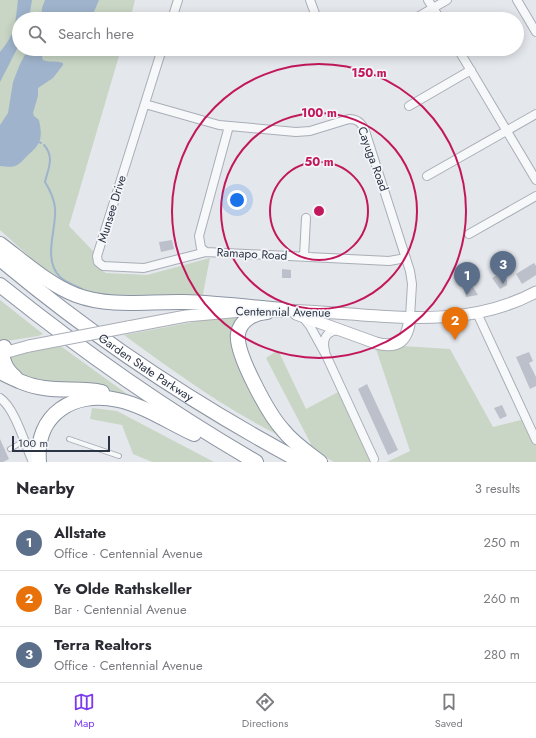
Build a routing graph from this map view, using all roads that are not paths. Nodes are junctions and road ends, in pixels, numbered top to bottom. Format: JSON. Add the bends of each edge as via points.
{"nodes":[{"id":1,"x":178,"y":0,"type":"edge"},
{"id":2,"x":310,"y":0,"type":"edge"},
{"id":3,"x":428,"y":0,"type":"edge"},
{"id":4,"x":447,"y":0,"type":"edge"},
{"id":5,"x":517,"y":0,"type":"edge"},
{"id":6,"x":433,"y":8,"type":"junction"},
{"id":7,"x":175,"y":12,"type":"edge"},
{"id":8,"x":314,"y":12,"type":"edge"},
{"id":9,"x":426,"y":12,"type":"edge"},
{"id":10,"x":436,"y":12,"type":"edge"},
{"id":11,"x":536,"y":32,"type":"edge"},
{"id":12,"x":160,"y":56,"type":"edge"},
{"id":13,"x":462,"y":56,"type":"edge"},
{"id":14,"x":471,"y":70,"type":"junction"},
{"id":15,"x":145,"y":104,"type":"junction"},
{"id":16,"x":409,"y":106,"type":"dead end"},
{"id":17,"x":536,"y":114,"type":"edge"},
{"id":18,"x":229,"y":126,"type":"junction"},
{"id":19,"x":506,"y":131,"type":"junction"},
{"id":20,"x":428,"y":176,"type":"dead end"},
{"id":21,"x":536,"y":180,"type":"edge"},
{"id":22,"x":536,"y":196,"type":"edge"},
{"id":23,"x":306,"y":218,"type":"dead end"},
{"id":24,"x":468,"y":234,"type":"dead end"},
{"id":25,"x":0,"y":244,"type":"edge"},
{"id":26,"x":206,"y":252,"type":"junction"},
{"id":27,"x":304,"y":256,"type":"junction"},
{"id":28,"x":406,"y":258,"type":"junction"},
{"id":29,"x":0,"y":259,"type":"edge"},
{"id":30,"x":0,"y":285,"type":"edge"},
{"id":31,"x":536,"y":292,"type":"edge"},
{"id":32,"x":282,"y":310,"type":"junction"},
{"id":33,"x":477,"y":313,"type":"junction"},
{"id":34,"x":302,"y":316,"type":"junction"},
{"id":35,"x":410,"y":317,"type":"junction"},
{"id":36,"x":340,"y":330,"type":"junction"},
{"id":37,"x":1,"y":351,"type":"edge"},
{"id":38,"x":326,"y":356,"type":"junction"},
{"id":39,"x":0,"y":372,"type":"edge"},
{"id":40,"x":26,"y":384,"type":"junction"},
{"id":41,"x":0,"y":398,"type":"edge"},
{"id":42,"x":140,"y":408,"type":"junction"},
{"id":43,"x":532,"y":424,"type":"edge"},
{"id":44,"x":69,"y":439,"type":"dead end"},
{"id":45,"x":536,"y":440,"type":"edge"},
{"id":46,"x":24,"y":441,"type":"junction"},
{"id":47,"x":10,"y":449,"type":"dead end"},
{"id":48,"x":120,"y":456,"type":"dead end"},
{"id":49,"x":374,"y":459,"type":"dead end"},
{"id":50,"x":34,"y":462,"type":"edge"},
{"id":51,"x":39,"y":462,"type":"edge"},
{"id":52,"x":250,"y":462,"type":"edge"},
{"id":53,"x":256,"y":462,"type":"edge"},
{"id":54,"x":302,"y":462,"type":"edge"},
{"id":55,"x":320,"y":462,"type":"edge"}],
"edges":[{"from":1,"to":7,"type":"street"},
{"from":2,"to":8,"type":"street"},
{"from":3,"to":6,"type":"street"},
{"from":4,"to":6,"type":"street"},
{"from":5,"to":11,"type":"street"},
{"from":6,"to":9,"type":"street"},
{"from":6,"to":10,"type":"street"},
{"from":12,"to":15,"type":"street","name":"Munsee Drive"},
{"from":13,"to":14,"type":"street"},
{"from":14,"to":16,"type":"street"},
{"from":14,"to":19,"type":"street"},
{"from":15,"to":18,"type":"street","name":"Cayuga Road"},
{"from":15,"to":26,"type":"street","name":"Munsee Drive","via":[[97,256],[98,262],[107,267],[144,268]]},
{"from":17,"to":19,"type":"street"},
{"from":18,"to":26,"type":"street","name":"Ramapo Road","via":[[199,236],[201,248]]},
{"from":18,"to":28,"type":"street","name":"Cayuga Road","via":[[310,132],[349,119],[359,121],[365,131]]},
{"from":19,"to":20,"type":"street"},
{"from":19,"to":21,"type":"street"},
{"from":22,"to":24,"type":"street"},
{"from":23,"to":27,"type":"street"},
{"from":25,"to":32,"type":"highway","via":[[57,286],[90,299],[119,303],[211,303]]},
{"from":26,"to":27,"type":"street","name":"Ramapo Road"},
{"from":27,"to":28,"type":"street","name":"Ramapo Road","via":[[389,260]]},
{"from":28,"to":35,"type":"street","name":"Cayuga Road","via":[[412,279]]},
{"from":29,"to":54,"type":"highway","name":"Garden State Parkway","via":[[71,316],[169,384]]},
{"from":30,"to":53,"type":"highway","name":"Garden State Parkway","via":[[123,378],[181,417]]},
{"from":31,"to":33,"type":"main road","name":"Centennial Avenue","via":[[507,305]]},
{"from":32,"to":34,"type":"main road"},
{"from":32,"to":35,"type":"main road","name":"Centennial Avenue"},
{"from":32,"to":37,"type":"main road","name":"Centennial Avenue","bridge":true,"via":[[245,310],[175,318]]},
{"from":32,"to":55,"type":"highway","via":[[249,317],[239,330],[238,344],[254,383],[278,424],[295,443]]},
{"from":33,"to":35,"type":"main road","name":"Centennial Avenue","via":[[439,318]]},
{"from":33,"to":43,"type":"street"},
{"from":34,"to":36,"type":"main road"},
{"from":34,"to":38,"type":"street"},
{"from":35,"to":36,"type":"main road","via":[[405,337],[392,345],[376,343]]},
{"from":36,"to":38,"type":"street","via":[[330,332],[326,336]]},
{"from":37,"to":40,"type":"highway","via":[[9,372]]},
{"from":38,"to":49,"type":"street"},
{"from":39,"to":40,"type":"highway"},
{"from":40,"to":42,"type":"highway","via":[[48,389],[101,392]]},
{"from":41,"to":46,"type":"street","via":[[12,412]]},
{"from":42,"to":51,"type":"highway","via":[[104,398],[86,399],[64,407],[52,416],[43,430],[39,445]]},
{"from":42,"to":52,"type":"highway"},
{"from":43,"to":45,"type":"street"},
{"from":44,"to":48,"type":"lane"},
{"from":46,"to":47,"type":"lane"},
{"from":46,"to":50,"type":"street"}]}
